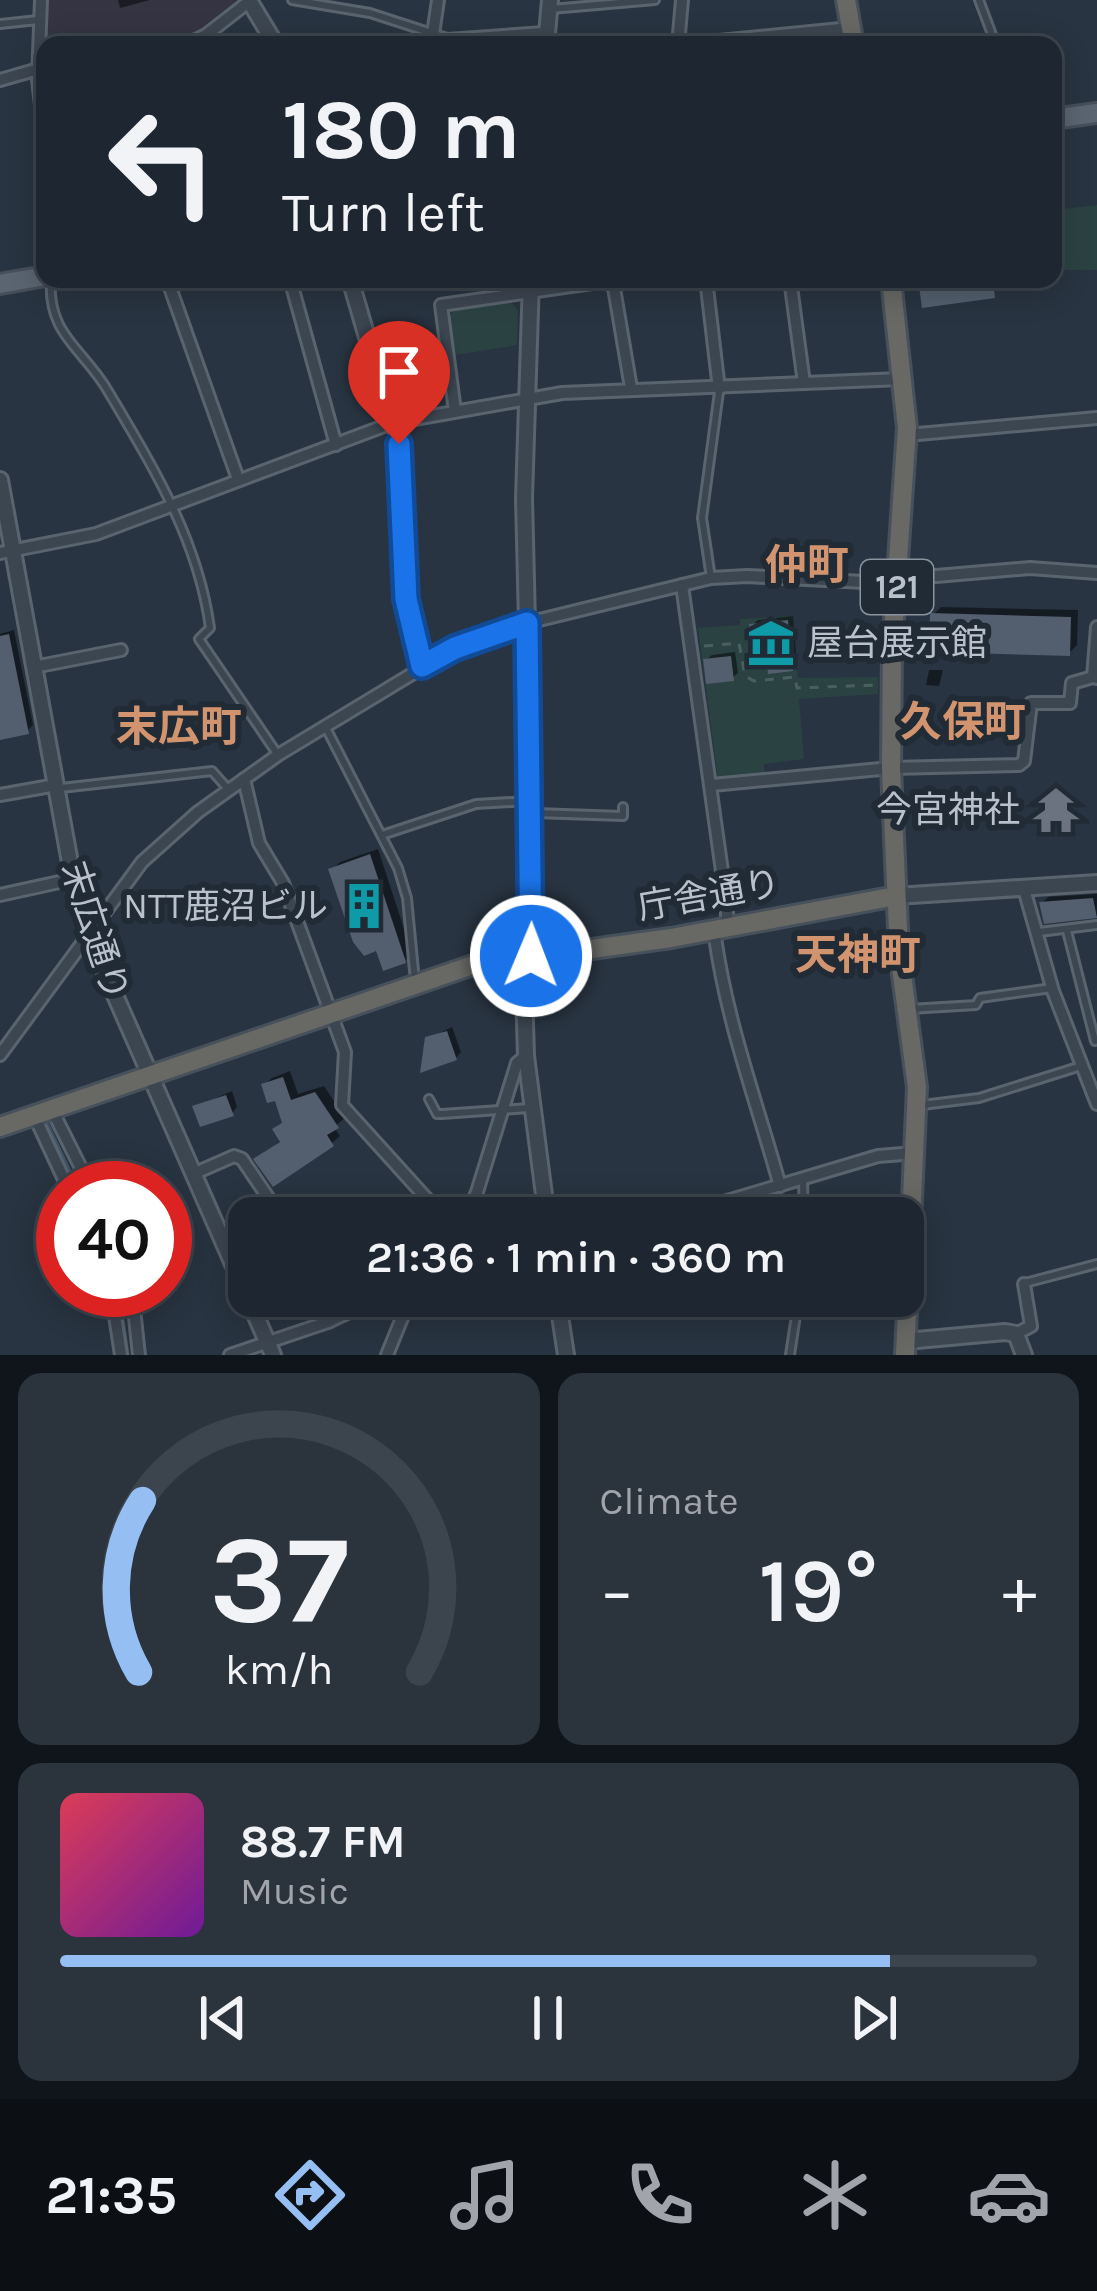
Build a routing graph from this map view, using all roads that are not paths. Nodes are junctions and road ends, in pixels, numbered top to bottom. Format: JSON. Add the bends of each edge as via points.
{"nodes":[{"id":1,"x":41,"y":0,"type":"edge"},
{"id":2,"x":292,"y":0,"type":"edge"},
{"id":3,"x":437,"y":0,"type":"edge"},
{"id":4,"x":655,"y":0,"type":"edge"},
{"id":5,"x":682,"y":0,"type":"edge"},
{"id":6,"x":846,"y":0,"type":"edge"},
{"id":7,"x":979,"y":0,"type":"edge"},
{"id":8,"x":254,"y":1,"type":"edge"},
{"id":9,"x":329,"y":3,"type":"edge"},
{"id":10,"x":550,"y":5,"type":"edge"},
{"id":11,"x":40,"y":20,"type":"junction"},
{"id":12,"x":0,"y":24,"type":"edge"},
{"id":13,"x":41,"y":36,"type":"edge"},
{"id":14,"x":204,"y":36,"type":"edge"},
{"id":15,"x":272,"y":36,"type":"edge"},
{"id":16,"x":431,"y":36,"type":"edge"},
{"id":17,"x":436,"y":36,"type":"edge"},
{"id":18,"x":547,"y":36,"type":"edge"},
{"id":19,"x":679,"y":36,"type":"edge"},
{"id":20,"x":852,"y":36,"type":"edge"},
{"id":21,"x":993,"y":36,"type":"edge"},
{"id":22,"x":36,"y":70,"type":"edge"},
{"id":23,"x":0,"y":80,"type":"edge"},
{"id":24,"x":1097,"y":113,"type":"edge"},
{"id":25,"x":1062,"y":118,"type":"edge"},
{"id":26,"x":36,"y":280,"type":"edge"},
{"id":27,"x":0,"y":284,"type":"edge"},
{"id":28,"x":50,"y":288,"type":"edge"},
{"id":29,"x":170,"y":288,"type":"edge"},
{"id":30,"x":292,"y":288,"type":"edge"},
{"id":31,"x":353,"y":288,"type":"edge"},
{"id":32,"x":518,"y":288,"type":"edge"},
{"id":33,"x":531,"y":288,"type":"edge"},
{"id":34,"x":614,"y":288,"type":"edge"},
{"id":35,"x":707,"y":288,"type":"edge"},
{"id":36,"x":791,"y":288,"type":"edge"},
{"id":37,"x":892,"y":288,"type":"edge"},
{"id":38,"x":904,"y":378,"type":"junction"},
{"id":39,"x":804,"y":383,"type":"junction"},
{"id":40,"x":631,"y":388,"type":"junction"},
{"id":41,"x":719,"y":389,"type":"junction"},
{"id":42,"x":528,"y":398,"type":"junction"},
{"id":43,"x":455,"y":411,"type":"junction"},
{"id":44,"x":1097,"y":418,"type":"edge"},
{"id":45,"x":392,"y":423,"type":"junction"},
{"id":46,"x":907,"y":435,"type":"junction"},
{"id":47,"x":336,"y":445,"type":"junction"},
{"id":48,"x":238,"y":479,"type":"junction"},
{"id":49,"x":0,"y":480,"type":"edge"},
{"id":50,"x":174,"y":506,"type":"junction"},
{"id":51,"x":7,"y":552,"type":"edge"},
{"id":52,"x":1097,"y":573,"type":"edge"},
{"id":53,"x":711,"y":578,"type":"junction"},
{"id":54,"x":897,"y":578,"type":"junction"},
{"id":55,"x":682,"y":585,"type":"junction"},
{"id":56,"x":527,"y":623,"type":"junction"},
{"id":57,"x":1097,"y":626,"type":"edge"},
{"id":58,"x":121,"y":650,"type":"dead end"},
{"id":59,"x":422,"y":666,"type":"junction"},
{"id":60,"x":34,"y":667,"type":"junction"},
{"id":61,"x":1095,"y":677,"type":"edge"},
{"id":62,"x":325,"y":726,"type":"junction"},
{"id":63,"x":278,"y":754,"type":"junction"},
{"id":64,"x":891,"y":768,"type":"junction"},
{"id":65,"x":244,"y":779,"type":"junction"},
{"id":66,"x":712,"y":785,"type":"junction"},
{"id":67,"x":57,"y":786,"type":"junction"},
{"id":68,"x":229,"y":790,"type":"junction"},
{"id":69,"x":0,"y":795,"type":"edge"},
{"id":70,"x":531,"y":807,"type":"junction"},
{"id":71,"x":623,"y":808,"type":"dead end"},
{"id":72,"x":382,"y":835,"type":"junction"},
{"id":73,"x":73,"y":879,"type":"junction"},
{"id":74,"x":1097,"y":884,"type":"edge"},
{"id":75,"x":1024,"y":889,"type":"junction"},
{"id":76,"x":0,"y":895,"type":"edge"},
{"id":77,"x":896,"y":896,"type":"junction"},
{"id":78,"x":1097,"y":925,"type":"edge"},
{"id":79,"x":721,"y":928,"type":"junction"},
{"id":80,"x":1067,"y":931,"type":"junction"},
{"id":81,"x":1035,"y":933,"type":"junction"},
{"id":82,"x":89,"y":936,"type":"junction"},
{"id":83,"x":531,"y":956,"type":"junction"},
{"id":84,"x":415,"y":984,"type":"junction"},
{"id":85,"x":1052,"y":988,"type":"junction"},
{"id":86,"x":906,"y":1009,"type":"junction"},
{"id":87,"x":329,"y":1013,"type":"junction"},
{"id":88,"x":1096,"y":1040,"type":"edge"},
{"id":89,"x":1074,"y":1048,"type":"junction"},
{"id":90,"x":0,"y":1055,"type":"edge"},
{"id":91,"x":526,"y":1056,"type":"junction"},
{"id":92,"x":1081,"y":1066,"type":"junction"},
{"id":93,"x":148,"y":1076,"type":"junction"},
{"id":94,"x":429,"y":1099,"type":"dead end"},
{"id":95,"x":1097,"y":1104,"type":"edge"},
{"id":96,"x":917,"y":1106,"type":"junction"},
{"id":97,"x":532,"y":1108,"type":"junction"},
{"id":98,"x":504,"y":1110,"type":"junction"},
{"id":99,"x":43,"y":1111,"type":"junction"},
{"id":100,"x":0,"y":1127,"type":"edge"},
{"id":101,"x":916,"y":1153,"type":"junction"},
{"id":102,"x":59,"y":1161,"type":"edge"},
{"id":103,"x":74,"y":1161,"type":"edge"},
{"id":104,"x":193,"y":1174,"type":"junction"},
{"id":105,"x":803,"y":1179,"type":"junction"},
{"id":106,"x":780,"y":1186,"type":"junction"},
{"id":107,"x":268,"y":1197,"type":"edge"},
{"id":108,"x":425,"y":1197,"type":"edge"},
{"id":109,"x":473,"y":1197,"type":"edge"},
{"id":110,"x":544,"y":1197,"type":"edge"},
{"id":111,"x":742,"y":1197,"type":"edge"},
{"id":112,"x":803,"y":1197,"type":"edge"},
{"id":113,"x":1097,"y":1264,"type":"edge"},
{"id":114,"x":1024,"y":1284,"type":"joint"},
{"id":115,"x":115,"y":1317,"type":"edge"},
{"id":116,"x":135,"y":1317,"type":"edge"},
{"id":117,"x":326,"y":1317,"type":"edge"},
{"id":118,"x":339,"y":1317,"type":"edge"},
{"id":119,"x":402,"y":1317,"type":"edge"},
{"id":120,"x":560,"y":1317,"type":"edge"},
{"id":121,"x":796,"y":1317,"type":"edge"},
{"id":122,"x":328,"y":1322,"type":"junction"},
{"id":123,"x":1016,"y":1334,"type":"junction"},
{"id":124,"x":905,"y":1348,"type":"edge"},
{"id":125,"x":271,"y":1349,"type":"edge"},
{"id":126,"x":121,"y":1355,"type":"edge"},
{"id":127,"x":139,"y":1355,"type":"edge"},
{"id":128,"x":230,"y":1355,"type":"edge"},
{"id":129,"x":387,"y":1355,"type":"edge"},
{"id":130,"x":566,"y":1355,"type":"edge"},
{"id":131,"x":790,"y":1355,"type":"edge"},
{"id":132,"x":1024,"y":1355,"type":"edge"}],
"edges":[{"from":1,"to":11,"type":"street"},
{"from":2,"to":9,"type":"lane"},
{"from":3,"to":17,"type":"street"},
{"from":4,"to":10,"type":"lane"},
{"from":5,"to":19,"type":"street"},
{"from":6,"to":20,"type":"highway"},
{"from":7,"to":21,"type":"lane"},
{"from":8,"to":14,"type":"street"},
{"from":8,"to":15,"type":"street"},
{"from":9,"to":16,"type":"lane"},
{"from":10,"to":18,"type":"street"},
{"from":11,"to":12,"type":"lane"},
{"from":11,"to":13,"type":"street"},
{"from":22,"to":23,"type":"street"},
{"from":24,"to":25,"type":"main road"},
{"from":26,"to":27,"type":"main road"},
{"from":28,"to":50,"type":"lane","via":[[58,327],[104,384]]},
{"from":29,"to":48,"type":"street"},
{"from":30,"to":47,"type":"street"},
{"from":31,"to":45,"type":"street"},
{"from":32,"to":43,"type":"street","via":[[441,305]]},
{"from":33,"to":42,"type":"street"},
{"from":34,"to":40,"type":"street"},
{"from":35,"to":41,"type":"street"},
{"from":36,"to":39,"type":"street"},
{"from":37,"to":38,"type":"highway","number":"121"},
{"from":38,"to":39,"type":"street"},
{"from":38,"to":46,"type":"highway","number":"121"},
{"from":39,"to":41,"type":"street"},
{"from":40,"to":41,"type":"street"},
{"from":40,"to":42,"type":"street"},
{"from":41,"to":53,"type":"lane","via":[[702,518]]},
{"from":42,"to":43,"type":"street"},
{"from":42,"to":56,"type":"street"},
{"from":43,"to":45,"type":"street"},
{"from":44,"to":46,"type":"street"},
{"from":45,"to":47,"type":"street"},
{"from":45,"to":59,"type":"street","via":[[406,599]]},
{"from":46,"to":54,"type":"highway","number":"121"},
{"from":47,"to":48,"type":"street"},
{"from":48,"to":50,"type":"street"},
{"from":49,"to":51,"type":"street","name":"末広通り"},
{"from":50,"to":51,"type":"street","via":[[95,534]]},
{"from":50,"to":63,"type":"lane","via":[[206,596],[210,628],[199,639]]},
{"from":51,"to":60,"type":"street","name":"末広通り"},
{"from":52,"to":54,"type":"street","via":[[1030,568]]},
{"from":53,"to":54,"type":"street"},
{"from":53,"to":55,"type":"street"},
{"from":54,"to":64,"type":"highway","number":"121"},
{"from":55,"to":56,"type":"street"},
{"from":55,"to":66,"type":"street"},
{"from":56,"to":59,"type":"street"},
{"from":56,"to":70,"type":"street"},
{"from":57,"to":61,"type":"street"},
{"from":58,"to":60,"type":"street"},
{"from":59,"to":62,"type":"street"},
{"from":60,"to":67,"type":"street","name":"末広通り"},
{"from":61,"to":64,"type":"street","via":[[1072,682],[1070,703],[1031,703],[1019,765]]},
{"from":62,"to":63,"type":"street"},
{"from":62,"to":72,"type":"lane"},
{"from":63,"to":65,"type":"street"},
{"from":64,"to":66,"type":"street"},
{"from":64,"to":77,"type":"highway","number":"121"},
{"from":65,"to":68,"type":"street"},
{"from":65,"to":87,"type":"street","via":[[259,842],[283,883]]},
{"from":66,"to":79,"type":"street","via":[[727,907]]},
{"from":67,"to":68,"type":"lane","via":[[212,771]]},
{"from":67,"to":69,"type":"street"},
{"from":67,"to":73,"type":"street","name":"末広通り"},
{"from":68,"to":82,"type":"street","via":[[142,862]]},
{"from":70,"to":71,"type":"lane","via":[[623,816]]},
{"from":70,"to":72,"type":"lane","via":[[476,804]]},
{"from":70,"to":83,"type":"street"},
{"from":72,"to":84,"type":"lane","via":[[407,898]]},
{"from":73,"to":76,"type":"street"},
{"from":73,"to":82,"type":"street","name":"末広通り"},
{"from":74,"to":75,"type":"street","name":"庁舎通り"},
{"from":75,"to":77,"type":"street","name":"庁舎通り"},
{"from":75,"to":81,"type":"street"},
{"from":77,"to":79,"type":"highway","name":"庁舎通り"},
{"from":77,"to":86,"type":"highway","number":"121"},
{"from":78,"to":80,"type":"lane"},
{"from":79,"to":83,"type":"highway","name":"庁舎通り"},
{"from":79,"to":106,"type":"street","via":[[715,937],[725,1001]]},
{"from":80,"to":81,"type":"lane"},
{"from":80,"to":88,"type":"lane"},
{"from":81,"to":85,"type":"street"},
{"from":82,"to":90,"type":"street"},
{"from":82,"to":93,"type":"street","name":"末広通り"},
{"from":83,"to":84,"type":"highway","name":"庁舎通り"},
{"from":83,"to":91,"type":"street"},
{"from":84,"to":87,"type":"highway","name":"庁舎通り"},
{"from":85,"to":86,"type":"lane","via":[[976,1005]]},
{"from":85,"to":89,"type":"street"},
{"from":86,"to":96,"type":"highway","number":"121"},
{"from":87,"to":93,"type":"highway","name":"庁舎通り"},
{"from":87,"to":108,"type":"street","via":[[345,1052],[342,1105]]},
{"from":88,"to":89,"type":"lane"},
{"from":89,"to":92,"type":"street"},
{"from":91,"to":97,"type":"street"},
{"from":91,"to":98,"type":"street"},
{"from":92,"to":95,"type":"street"},
{"from":92,"to":96,"type":"lane","via":[[979,1098]]},
{"from":93,"to":99,"type":"highway","name":"庁舎通り"},
{"from":93,"to":104,"type":"street","name":"末広通り"},
{"from":94,"to":98,"type":"lane","via":[[436,1114]]},
{"from":96,"to":101,"type":"highway","number":"121"},
{"from":97,"to":98,"type":"lane"},
{"from":97,"to":110,"type":"street"},
{"from":98,"to":109,"type":"street"},
{"from":99,"to":100,"type":"highway","name":"庁舎通り"},
{"from":99,"to":102,"type":"street"},
{"from":99,"to":103,"type":"street"},
{"from":101,"to":105,"type":"street"},
{"from":101,"to":124,"type":"highway","number":"121"},
{"from":104,"to":107,"type":"street","via":[[234,1156]]},
{"from":104,"to":125,"type":"street","name":"末広通り"},
{"from":105,"to":106,"type":"street"},
{"from":105,"to":112,"type":"lane"},
{"from":106,"to":111,"type":"street"},
{"from":113,"to":114,"type":"lane"},
{"from":114,"to":123,"type":"street","via":[[1031,1326]]},
{"from":115,"to":126,"type":"street"},
{"from":116,"to":127,"type":"street"},
{"from":117,"to":122,"type":"street"},
{"from":118,"to":122,"type":"street"},
{"from":119,"to":129,"type":"street"},
{"from":120,"to":130,"type":"street"},
{"from":121,"to":131,"type":"lane"},
{"from":122,"to":125,"type":"street"},
{"from":123,"to":124,"type":"street"},
{"from":123,"to":132,"type":"street"},
{"from":125,"to":128,"type":"street"}]}
